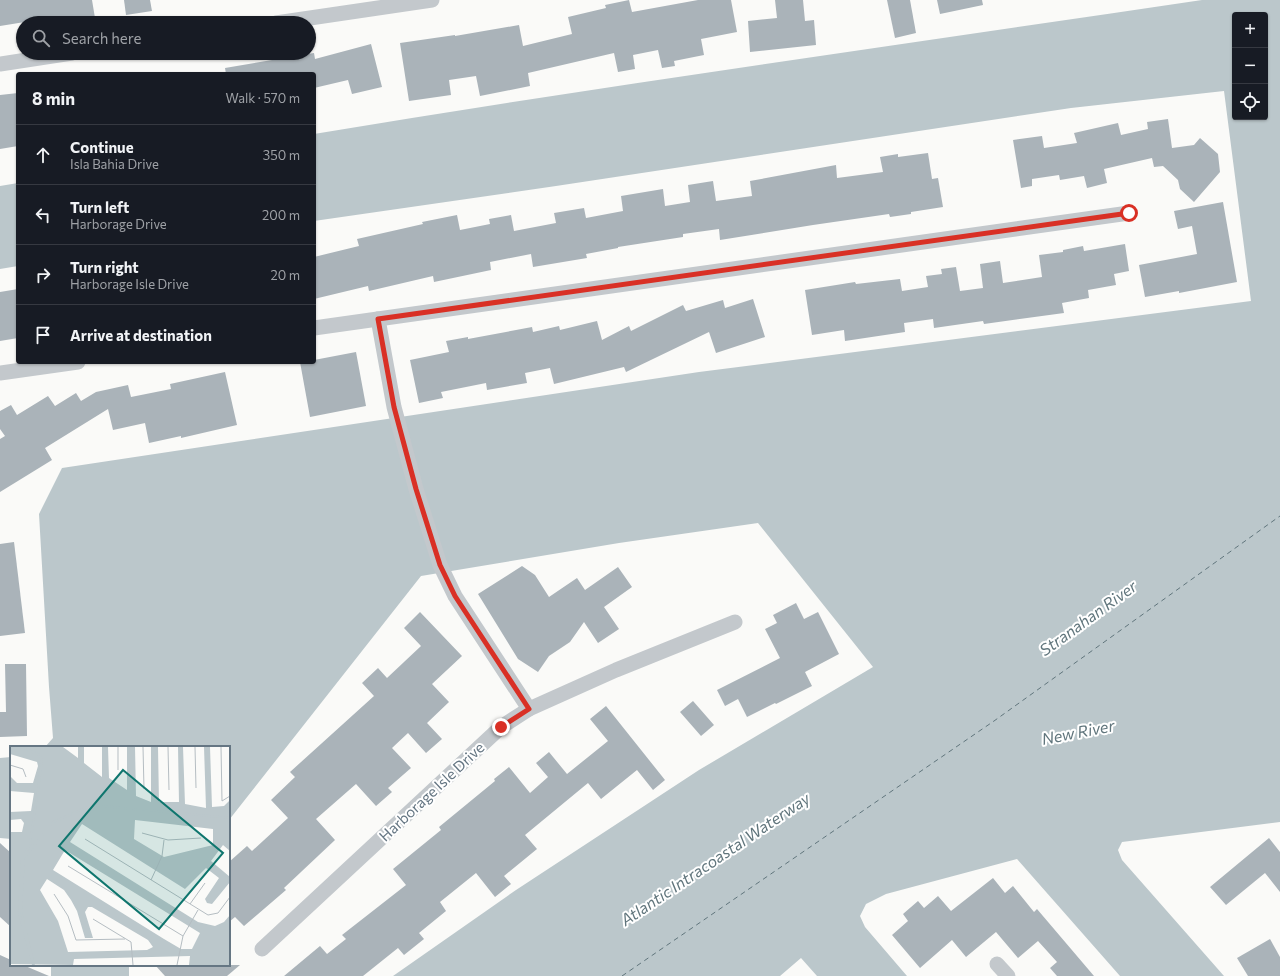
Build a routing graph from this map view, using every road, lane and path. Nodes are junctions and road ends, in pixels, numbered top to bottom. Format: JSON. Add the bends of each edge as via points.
{"nodes":[{"id":1,"x":432,"y":0,"type":"edge"},
{"id":2,"x":316,"y":17,"type":"edge"},
{"id":3,"x":26,"y":60,"type":"edge"},
{"id":4,"x":0,"y":64,"type":"edge"},
{"id":5,"x":1129,"y":213,"type":"dead end"},
{"id":6,"x":378,"y":319,"type":"junction"},
{"id":7,"x":316,"y":328,"type":"edge"},
{"id":8,"x":64,"y":364,"type":"edge"},
{"id":9,"x":0,"y":373,"type":"edge"},
{"id":10,"x":735,"y":622,"type":"dead end"},
{"id":11,"x":529,"y":709,"type":"junction"},
{"id":12,"x":262,"y":949,"type":"dead end"},
{"id":13,"x":997,"y":964,"type":"dead end"},
{"id":14,"x":1008,"y":976,"type":"edge"}],
"edges":[{"from":1,"to":2,"type":"street"},
{"from":3,"to":4,"type":"street"},
{"from":5,"to":6,"type":"street"},
{"from":6,"to":7,"type":"street"},
{"from":6,"to":11,"type":"street","via":[[394,407],[440,565],[455,596]]},
{"from":8,"to":9,"type":"street"},
{"from":10,"to":11,"type":"street","name":"Harborage Isle Drive","via":[[616,670]]},
{"from":11,"to":12,"type":"street","name":"Harborage Isle Drive","via":[[501,727]]},
{"from":13,"to":14,"type":"street"}]}
